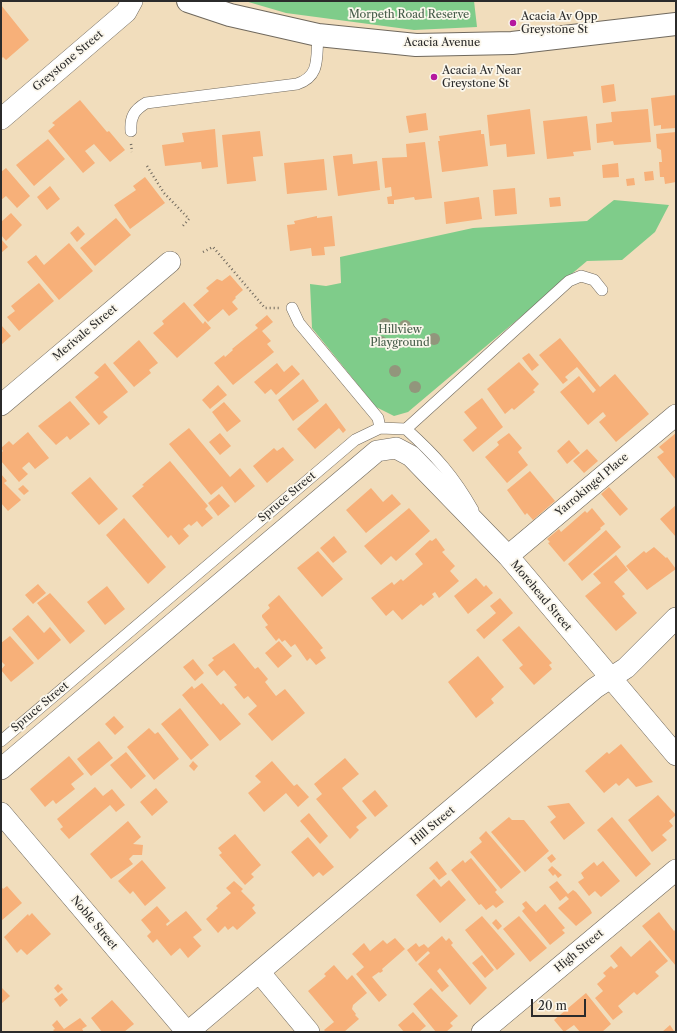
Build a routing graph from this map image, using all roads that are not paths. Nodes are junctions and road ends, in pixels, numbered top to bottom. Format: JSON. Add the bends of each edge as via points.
{"nodes":[{"id":1,"x":132,"y":1,"type":"edge"},
{"id":2,"x":188,"y":1,"type":"edge"},
{"id":3,"x":676,"y":24,"type":"edge"},
{"id":4,"x":318,"y":35,"type":"junction"},
{"id":5,"x":1,"y":119,"type":"edge"},
{"id":6,"x":131,"y":131,"type":"dead end"},
{"id":7,"x":170,"y":262,"type":"dead end"},
{"id":8,"x":602,"y":290,"type":"dead end"},
{"id":9,"x":292,"y":308,"type":"dead end"},
{"id":10,"x":1,"y":405,"type":"edge"},
{"id":11,"x":676,"y":415,"type":"edge"},
{"id":12,"x":380,"y":428,"type":"junction"},
{"id":13,"x":406,"y":430,"type":"junction"},
{"id":14,"x":396,"y":448,"type":"joint"},
{"id":15,"x":483,"y":528,"type":"junction"},
{"id":16,"x":508,"y":556,"type":"junction"},
{"id":17,"x":676,"y":618,"type":"edge"},
{"id":18,"x":610,"y":678,"type":"junction"},
{"id":19,"x":1,"y":741,"type":"edge"},
{"id":20,"x":676,"y":755,"type":"edge"},
{"id":21,"x":1,"y":769,"type":"edge"},
{"id":22,"x":1,"y":813,"type":"edge"},
{"id":23,"x":676,"y":870,"type":"edge"},
{"id":24,"x":260,"y":973,"type":"junction"},
{"id":25,"x":187,"y":1032,"type":"edge"},
{"id":26,"x":309,"y":1032,"type":"edge"},
{"id":27,"x":482,"y":1032,"type":"edge"}],
"edges":[{"from":1,"to":5,"type":"street","name":"Greystone Street","via":[[126,12]]},
{"from":2,"to":4,"type":"street","name":"Acacia Avenue","via":[[245,19]]},
{"from":3,"to":4,"type":"street","name":"Acacia Avenue","via":[[512,43],[416,45]]},
{"from":4,"to":6,"type":"lane","via":[[315,73],[308,80],[298,84],[146,103],[137,109],[130,120]]},
{"from":7,"to":10,"type":"street","name":"Merivale Street"},
{"from":8,"to":13,"type":"lane","via":[[594,280],[581,276],[569,281]]},
{"from":9,"to":12,"type":"lane","via":[[299,323],[378,418]]},
{"from":11,"to":16,"type":"street","name":"Yarrokingel Place"},
{"from":12,"to":13,"type":"lane"},
{"from":12,"to":19,"type":"lane","name":"Spruce Street","via":[[355,440]]},
{"from":13,"to":15,"type":"lane","via":[[430,450],[459,484]]},
{"from":14,"to":15,"type":"street","name":"Morehead Street","via":[[411,456]]},
{"from":14,"to":21,"type":"street","name":"Spruce Street","via":[[377,451]]},
{"from":15,"to":16,"type":"street","name":"Morehead Street"},
{"from":16,"to":18,"type":"street","name":"Morehead Street"},
{"from":17,"to":18,"type":"street","name":"Hill Street","via":[[626,668]]},
{"from":18,"to":20,"type":"street","name":"Morehead Street"},
{"from":18,"to":24,"type":"street","name":"Hill Street","via":[[594,688]]},
{"from":22,"to":25,"type":"street","name":"Noble Street"},
{"from":23,"to":27,"type":"street","name":"High Street"},
{"from":24,"to":25,"type":"street","name":"Hill Street"},
{"from":24,"to":26,"type":"street"}]}
